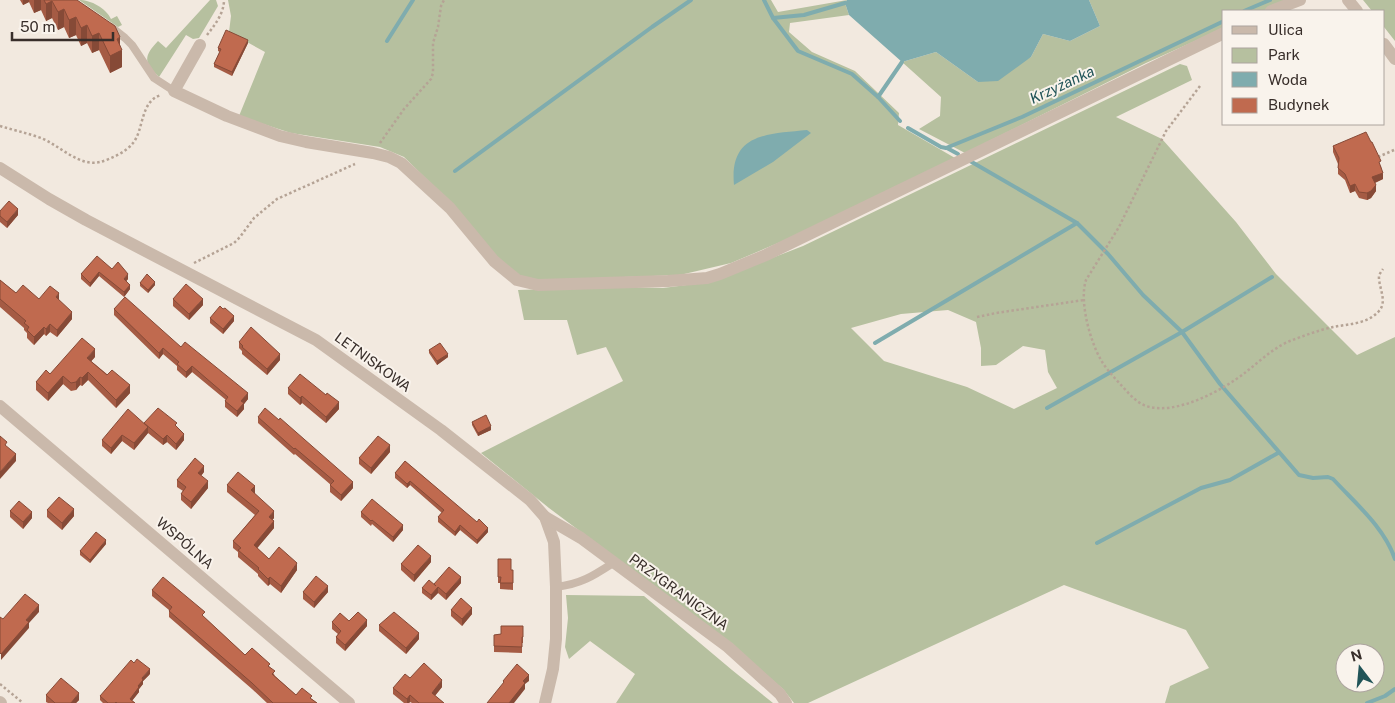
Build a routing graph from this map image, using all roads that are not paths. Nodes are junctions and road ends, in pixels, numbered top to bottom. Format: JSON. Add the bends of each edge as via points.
{"nodes":[{"id":1,"x":1300,"y":0,"type":"edge"},
{"id":2,"x":1348,"y":0,"type":"edge"},
{"id":3,"x":1274,"y":10,"type":"edge"},
{"id":4,"x":1356,"y":10,"type":"edge"},
{"id":5,"x":107,"y":24,"type":"edge"},
{"id":6,"x":1222,"y":34,"type":"edge"},
{"id":7,"x":200,"y":44,"type":"road end"},
{"id":8,"x":1385,"y":45,"type":"edge"},
{"id":9,"x":1395,"y":58,"type":"edge"},
{"id":10,"x":174,"y":91,"type":"junction"},
{"id":11,"x":0,"y":169,"type":"edge"},
{"id":12,"x":0,"y":406,"type":"edge"},
{"id":13,"x":545,"y":518,"type":"junction"},
{"id":14,"x":613,"y":563,"type":"junction"},
{"id":15,"x":556,"y":587,"type":"junction"},
{"id":16,"x":349,"y":703,"type":"edge"},
{"id":17,"x":545,"y":703,"type":"edge"},
{"id":18,"x":786,"y":703,"type":"edge"}],
"edges":[{"from":1,"to":3,"type":"street"},
{"from":2,"to":4,"type":"street"},
{"from":5,"to":10,"type":"lane","via":[[132,45],[154,78]]},
{"from":6,"to":10,"type":"street","via":[[766,255],[707,278],[668,282],[538,285],[517,280],[494,261],[450,208],[401,163],[373,153],[280,136]]},
{"from":7,"to":10,"type":"street"},
{"from":8,"to":9,"type":"street"},
{"from":11,"to":13,"type":"street","name":"LETNISKOWA","via":[[64,208],[330,348],[530,500]]},
{"from":12,"to":16,"type":"street","name":"WSPÓLNA"},
{"from":13,"to":14,"type":"street","name":"PRZYGRANICZNA","via":[[581,538]]},
{"from":13,"to":15,"type":"street","name":"LETNISKOWA","via":[[554,542]]},
{"from":14,"to":15,"type":"lane","via":[[573,585]]},
{"from":14,"to":18,"type":"street","name":"PRZYGRANICZNA","via":[[728,647]]},
{"from":15,"to":17,"type":"street","name":"LETNISKOWA","via":[[555,649]]}]}
